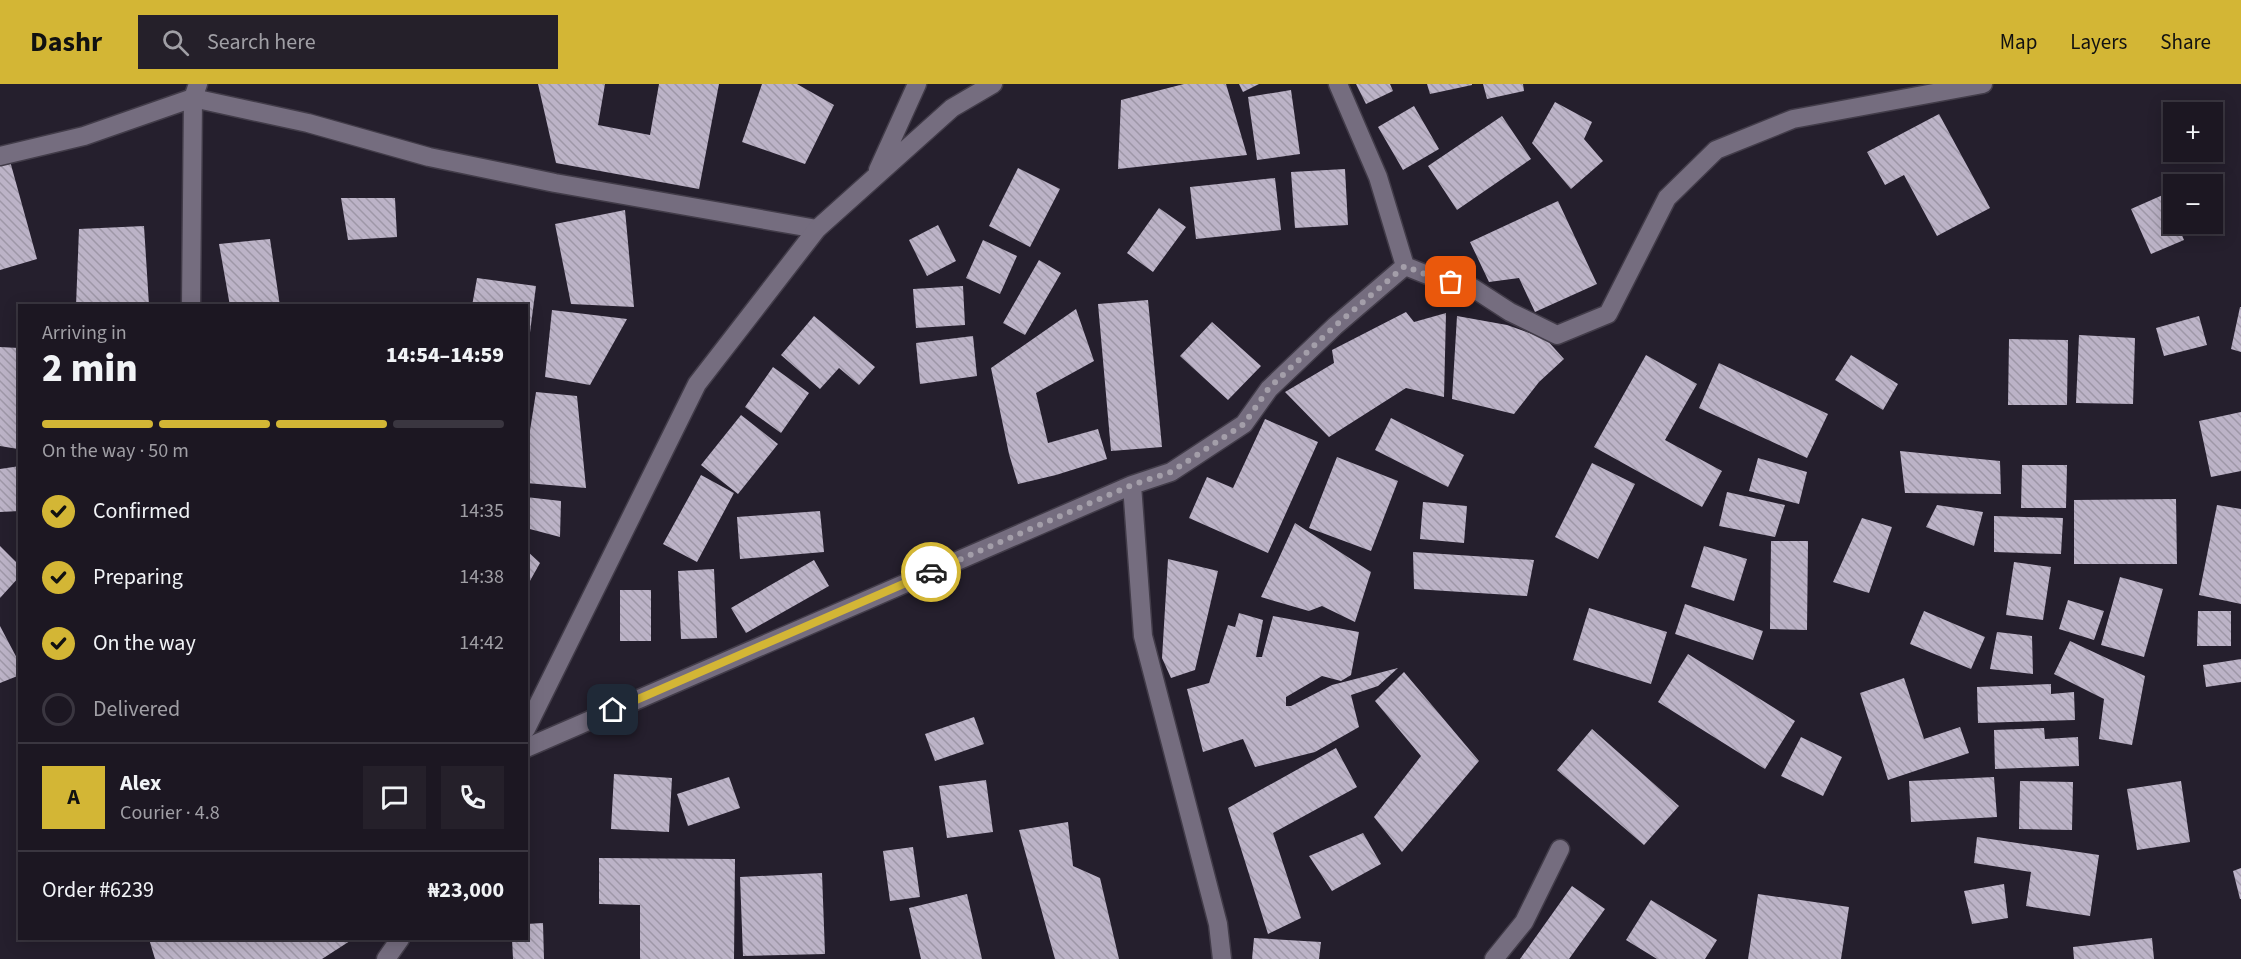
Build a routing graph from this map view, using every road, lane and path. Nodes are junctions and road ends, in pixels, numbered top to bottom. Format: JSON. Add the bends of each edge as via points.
{"nodes":[{"id":1,"x":917,"y":84,"type":"edge"},
{"id":2,"x":993,"y":84,"type":"edge"},
{"id":3,"x":1338,"y":84,"type":"edge"},
{"id":4,"x":1983,"y":84,"type":"edge"},
{"id":5,"x":196,"y":91,"type":"edge"},
{"id":6,"x":0,"y":156,"type":"edge"},
{"id":7,"x":875,"y":178,"type":"junction"},
{"id":8,"x":817,"y":229,"type":"junction"},
{"id":9,"x":1405,"y":266,"type":"junction"},
{"id":10,"x":191,"y":304,"type":"edge"},
{"id":11,"x":1132,"y":485,"type":"junction"},
{"id":12,"x":528,"y":725,"type":"edge"},
{"id":13,"x":528,"y":747,"type":"edge"},
{"id":14,"x":1560,"y":849,"type":"dead end"},
{"id":15,"x":399,"y":940,"type":"edge"},
{"id":16,"x":386,"y":959,"type":"edge"},
{"id":17,"x":1222,"y":959,"type":"edge"},
{"id":18,"x":1494,"y":959,"type":"edge"}],
"edges":[{"from":1,"to":7,"type":"street"},
{"from":2,"to":7,"type":"street","via":[[952,108]]},
{"from":3,"to":9,"type":"street","via":[[1378,177]]},
{"from":4,"to":9,"type":"street","via":[[1793,119],[1716,150],[1667,198],[1608,314],[1557,335],[1473,288]]},
{"from":5,"to":6,"type":"street","via":[[84,136]]},
{"from":5,"to":8,"type":"street","via":[[429,157]]},
{"from":5,"to":10,"type":"street"},
{"from":7,"to":8,"type":"street"},
{"from":8,"to":12,"type":"street","via":[[697,384]]},
{"from":9,"to":11,"type":"street","via":[[1269,388],[1244,424],[1171,472]]},
{"from":11,"to":13,"type":"street"},
{"from":11,"to":17,"type":"street","via":[[1143,636],[1218,924]]},
{"from":14,"to":18,"type":"street","via":[[1524,922]]},
{"from":15,"to":16,"type":"street"}]}
